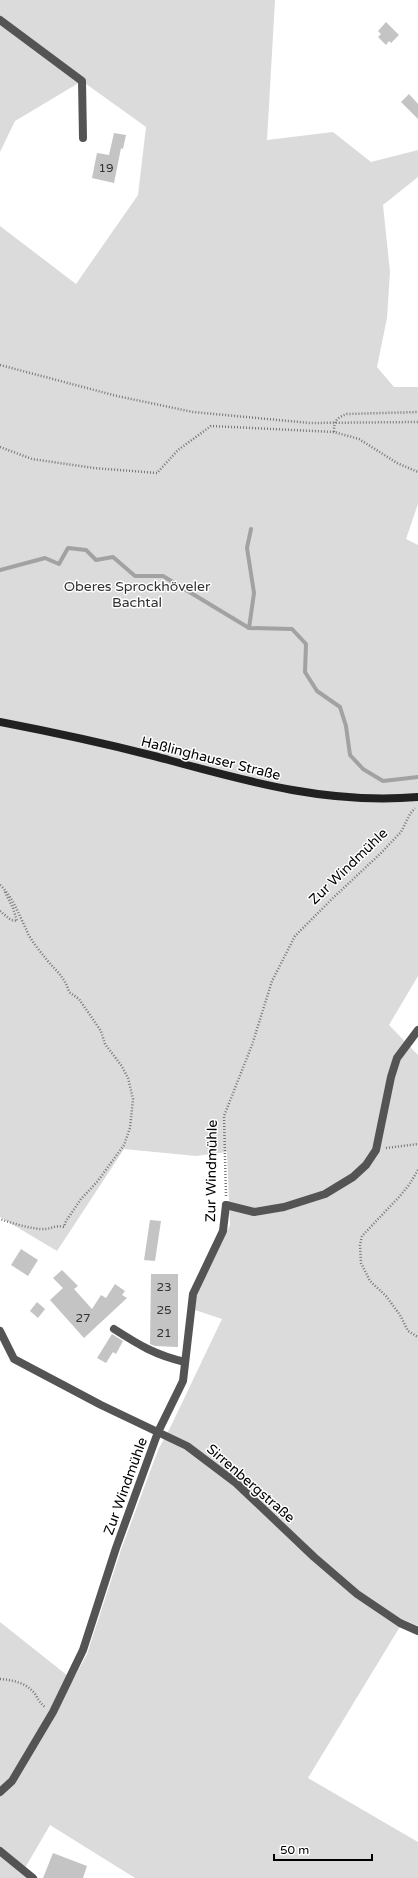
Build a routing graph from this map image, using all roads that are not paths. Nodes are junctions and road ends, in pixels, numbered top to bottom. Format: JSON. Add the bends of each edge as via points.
{"nodes":[{"id":1,"x":0,"y":20,"type":"edge"},
{"id":2,"x":83,"y":138,"type":"dead end"},
{"id":3,"x":0,"y":722,"type":"edge"},
{"id":4,"x":418,"y":797,"type":"edge"},
{"id":5,"x":418,"y":1030,"type":"edge"},
{"id":6,"x":114,"y":1329,"type":"dead end"},
{"id":7,"x":0,"y":1331,"type":"edge"},
{"id":8,"x":185,"y":1362,"type":"junction"},
{"id":9,"x":158,"y":1432,"type":"junction"},
{"id":10,"x":418,"y":1631,"type":"edge"},
{"id":11,"x":0,"y":1792,"type":"edge"},
{"id":12,"x":0,"y":1851,"type":"edge"},
{"id":13,"x":33,"y":1878,"type":"edge"}],
"edges":[{"from":1,"to":2,"type":"street","via":[[82,81]]},
{"from":3,"to":4,"type":"main road","name":"Haßlinghauser Straße","via":[[124,749],[283,790],[340,798]]},
{"from":5,"to":8,"type":"street","name":"Zur Windmühle","via":[[396,1058],[376,1150],[366,1165],[353,1177],[325,1194],[284,1207],[254,1212],[226,1205],[223,1231],[193,1294]]},
{"from":6,"to":8,"type":"street","via":[[150,1351]]},
{"from":7,"to":9,"type":"street","name":"Sirrenbergstraße","via":[[14,1359]]},
{"from":8,"to":9,"type":"street","name":"Zur Windmühle","via":[[183,1381]]},
{"from":9,"to":10,"type":"street","name":"Sirrenbergstraße","via":[[188,1446],[219,1469],[314,1558],[357,1594],[400,1623]]},
{"from":9,"to":11,"type":"street","name":"Zur Windmühle","via":[[83,1650],[53,1712],[12,1781]]},
{"from":12,"to":13,"type":"street"}]}
